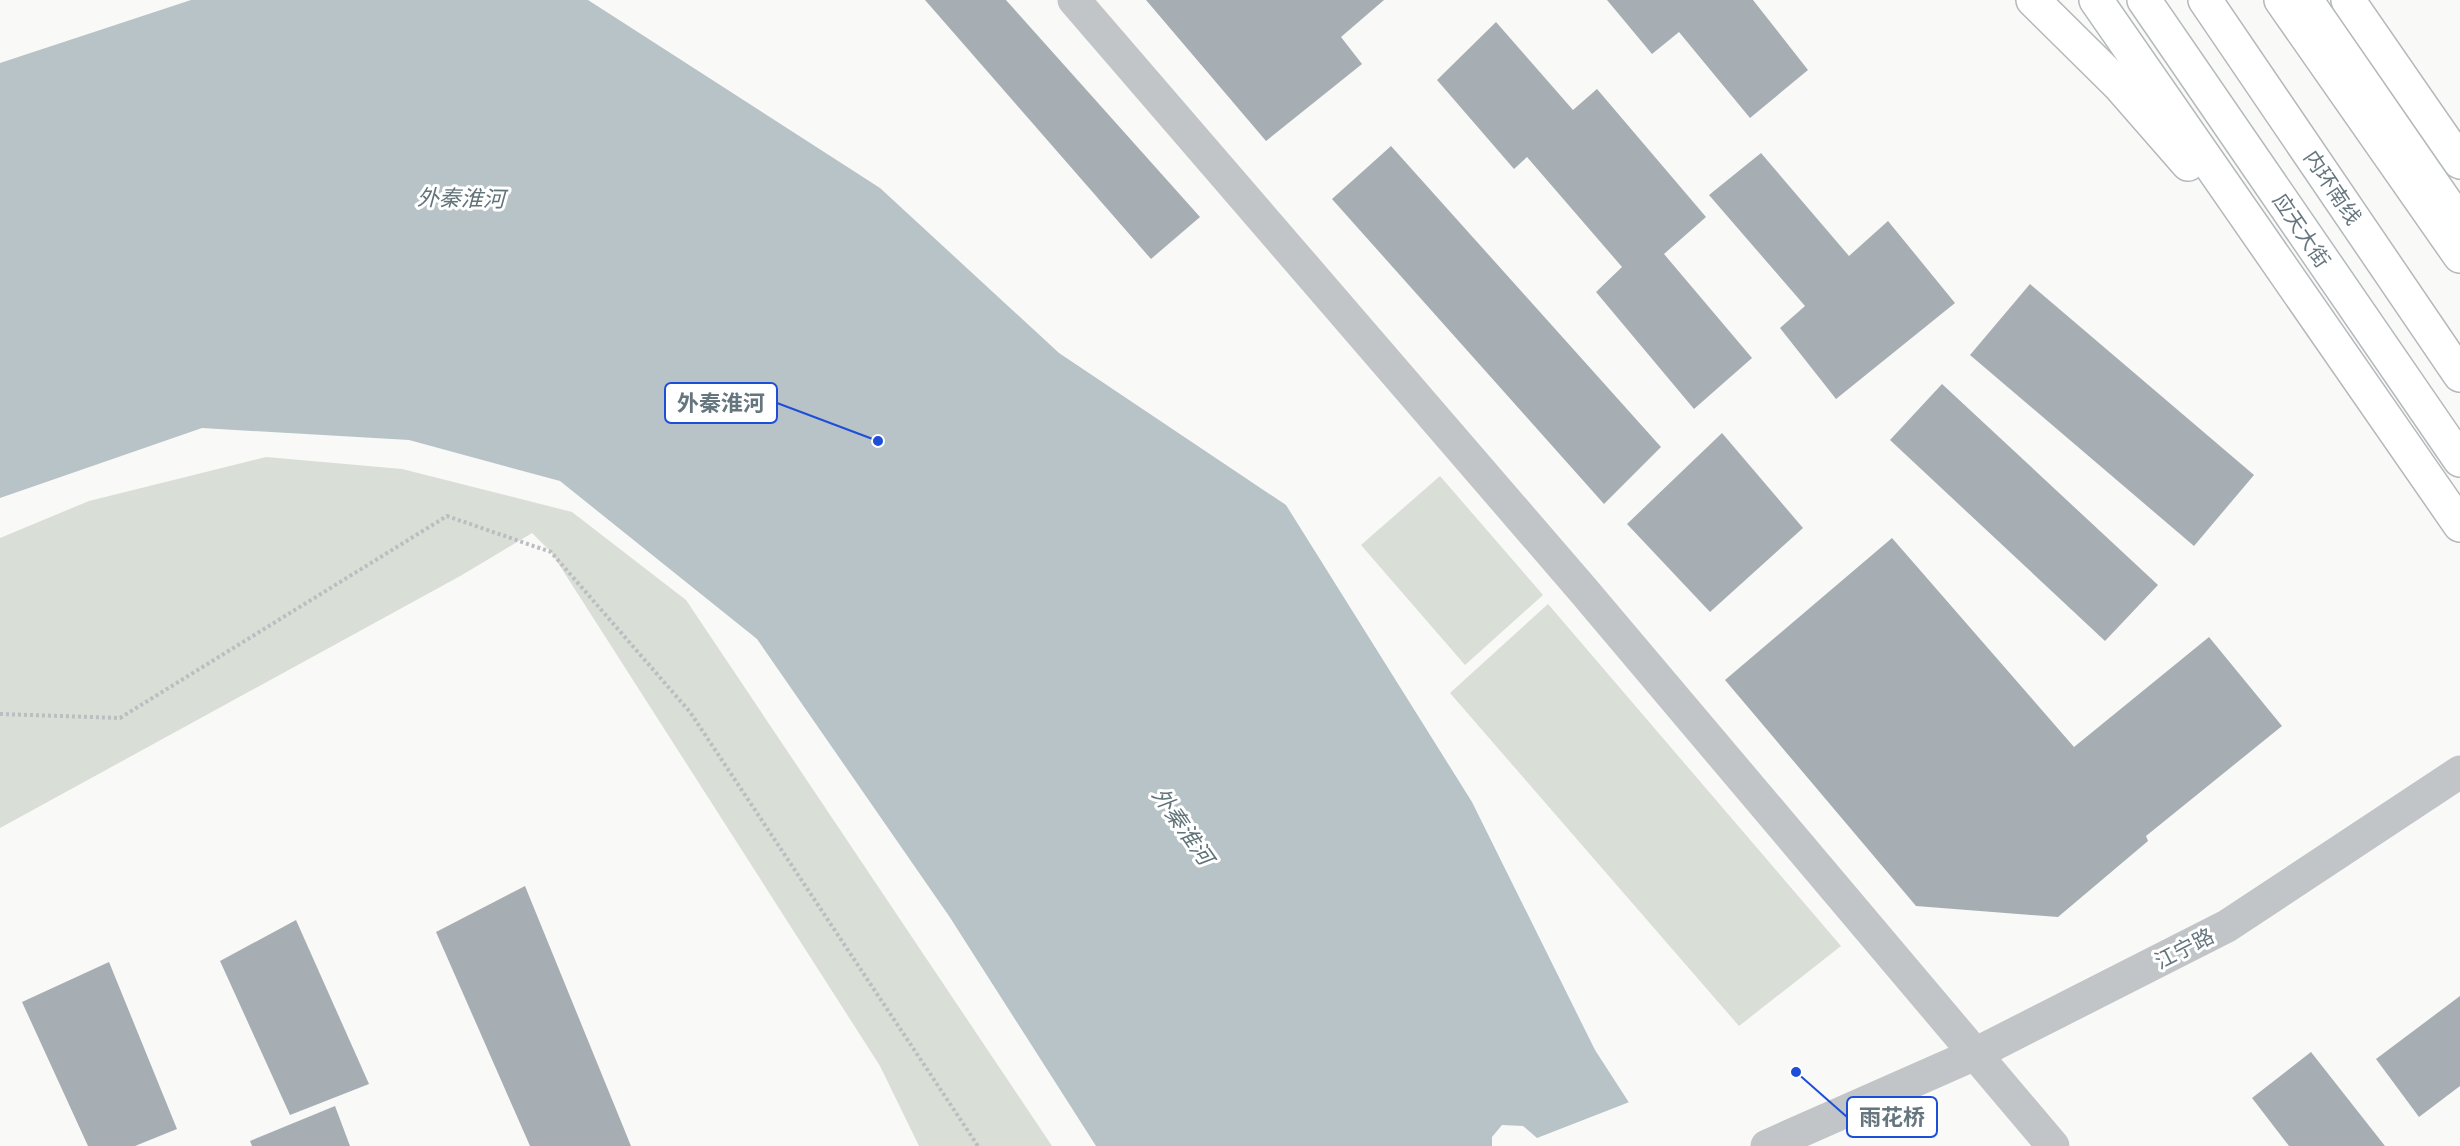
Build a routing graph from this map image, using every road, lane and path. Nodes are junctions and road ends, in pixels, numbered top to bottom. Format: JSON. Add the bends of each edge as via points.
{"nodes":[{"id":1,"x":1074,"y":0,"type":"edge"},
{"id":2,"x":2033,"y":0,"type":"edge"},
{"id":3,"x":2096,"y":0,"type":"edge"},
{"id":4,"x":2144,"y":0,"type":"edge"},
{"id":5,"x":2205,"y":0,"type":"edge"},
{"id":6,"x":2281,"y":0,"type":"edge"},
{"id":7,"x":2306,"y":0,"type":"edge"},
{"id":8,"x":2348,"y":0,"type":"edge"},
{"id":9,"x":2460,"y":162,"type":"edge"},
{"id":10,"x":2460,"y":223,"type":"edge"},
{"id":11,"x":2460,"y":256,"type":"edge"},
{"id":12,"x":2306,"y":300,"type":"junction"},
{"id":13,"x":2460,"y":375,"type":"edge"},
{"id":14,"x":2460,"y":460,"type":"edge"},
{"id":15,"x":2460,"y":525,"type":"edge"},
{"id":16,"x":0,"y":714,"type":"edge"},
{"id":17,"x":2460,"y":772,"type":"edge"},
{"id":18,"x":1975,"y":1054,"type":"junction"},
{"id":19,"x":978,"y":1146,"type":"edge"},
{"id":20,"x":1767,"y":1146,"type":"edge"},
{"id":21,"x":2054,"y":1146,"type":"edge"}],
"edges":[{"from":1,"to":18,"type":"street","via":[[1583,590]]},
{"from":2,"to":12,"type":"main road","via":[[2119,85]]},
{"from":3,"to":12,"type":"main road"},
{"from":4,"to":14,"type":"main road","name":"应天大街"},
{"from":5,"to":13,"type":"main road","name":"内环南线"},
{"from":6,"to":11,"type":"main road"},
{"from":7,"to":10,"type":"main road"},
{"from":8,"to":9,"type":"main road"},
{"from":12,"to":15,"type":"main road"},
{"from":16,"to":19,"type":"path","via":[[120,718],[447,516],[551,552],[690,712]]},
{"from":17,"to":18,"type":"street","name":"江宁路","via":[[2227,926]]},
{"from":18,"to":20,"type":"street","name":"江宁路"},
{"from":18,"to":21,"type":"street"}]}
